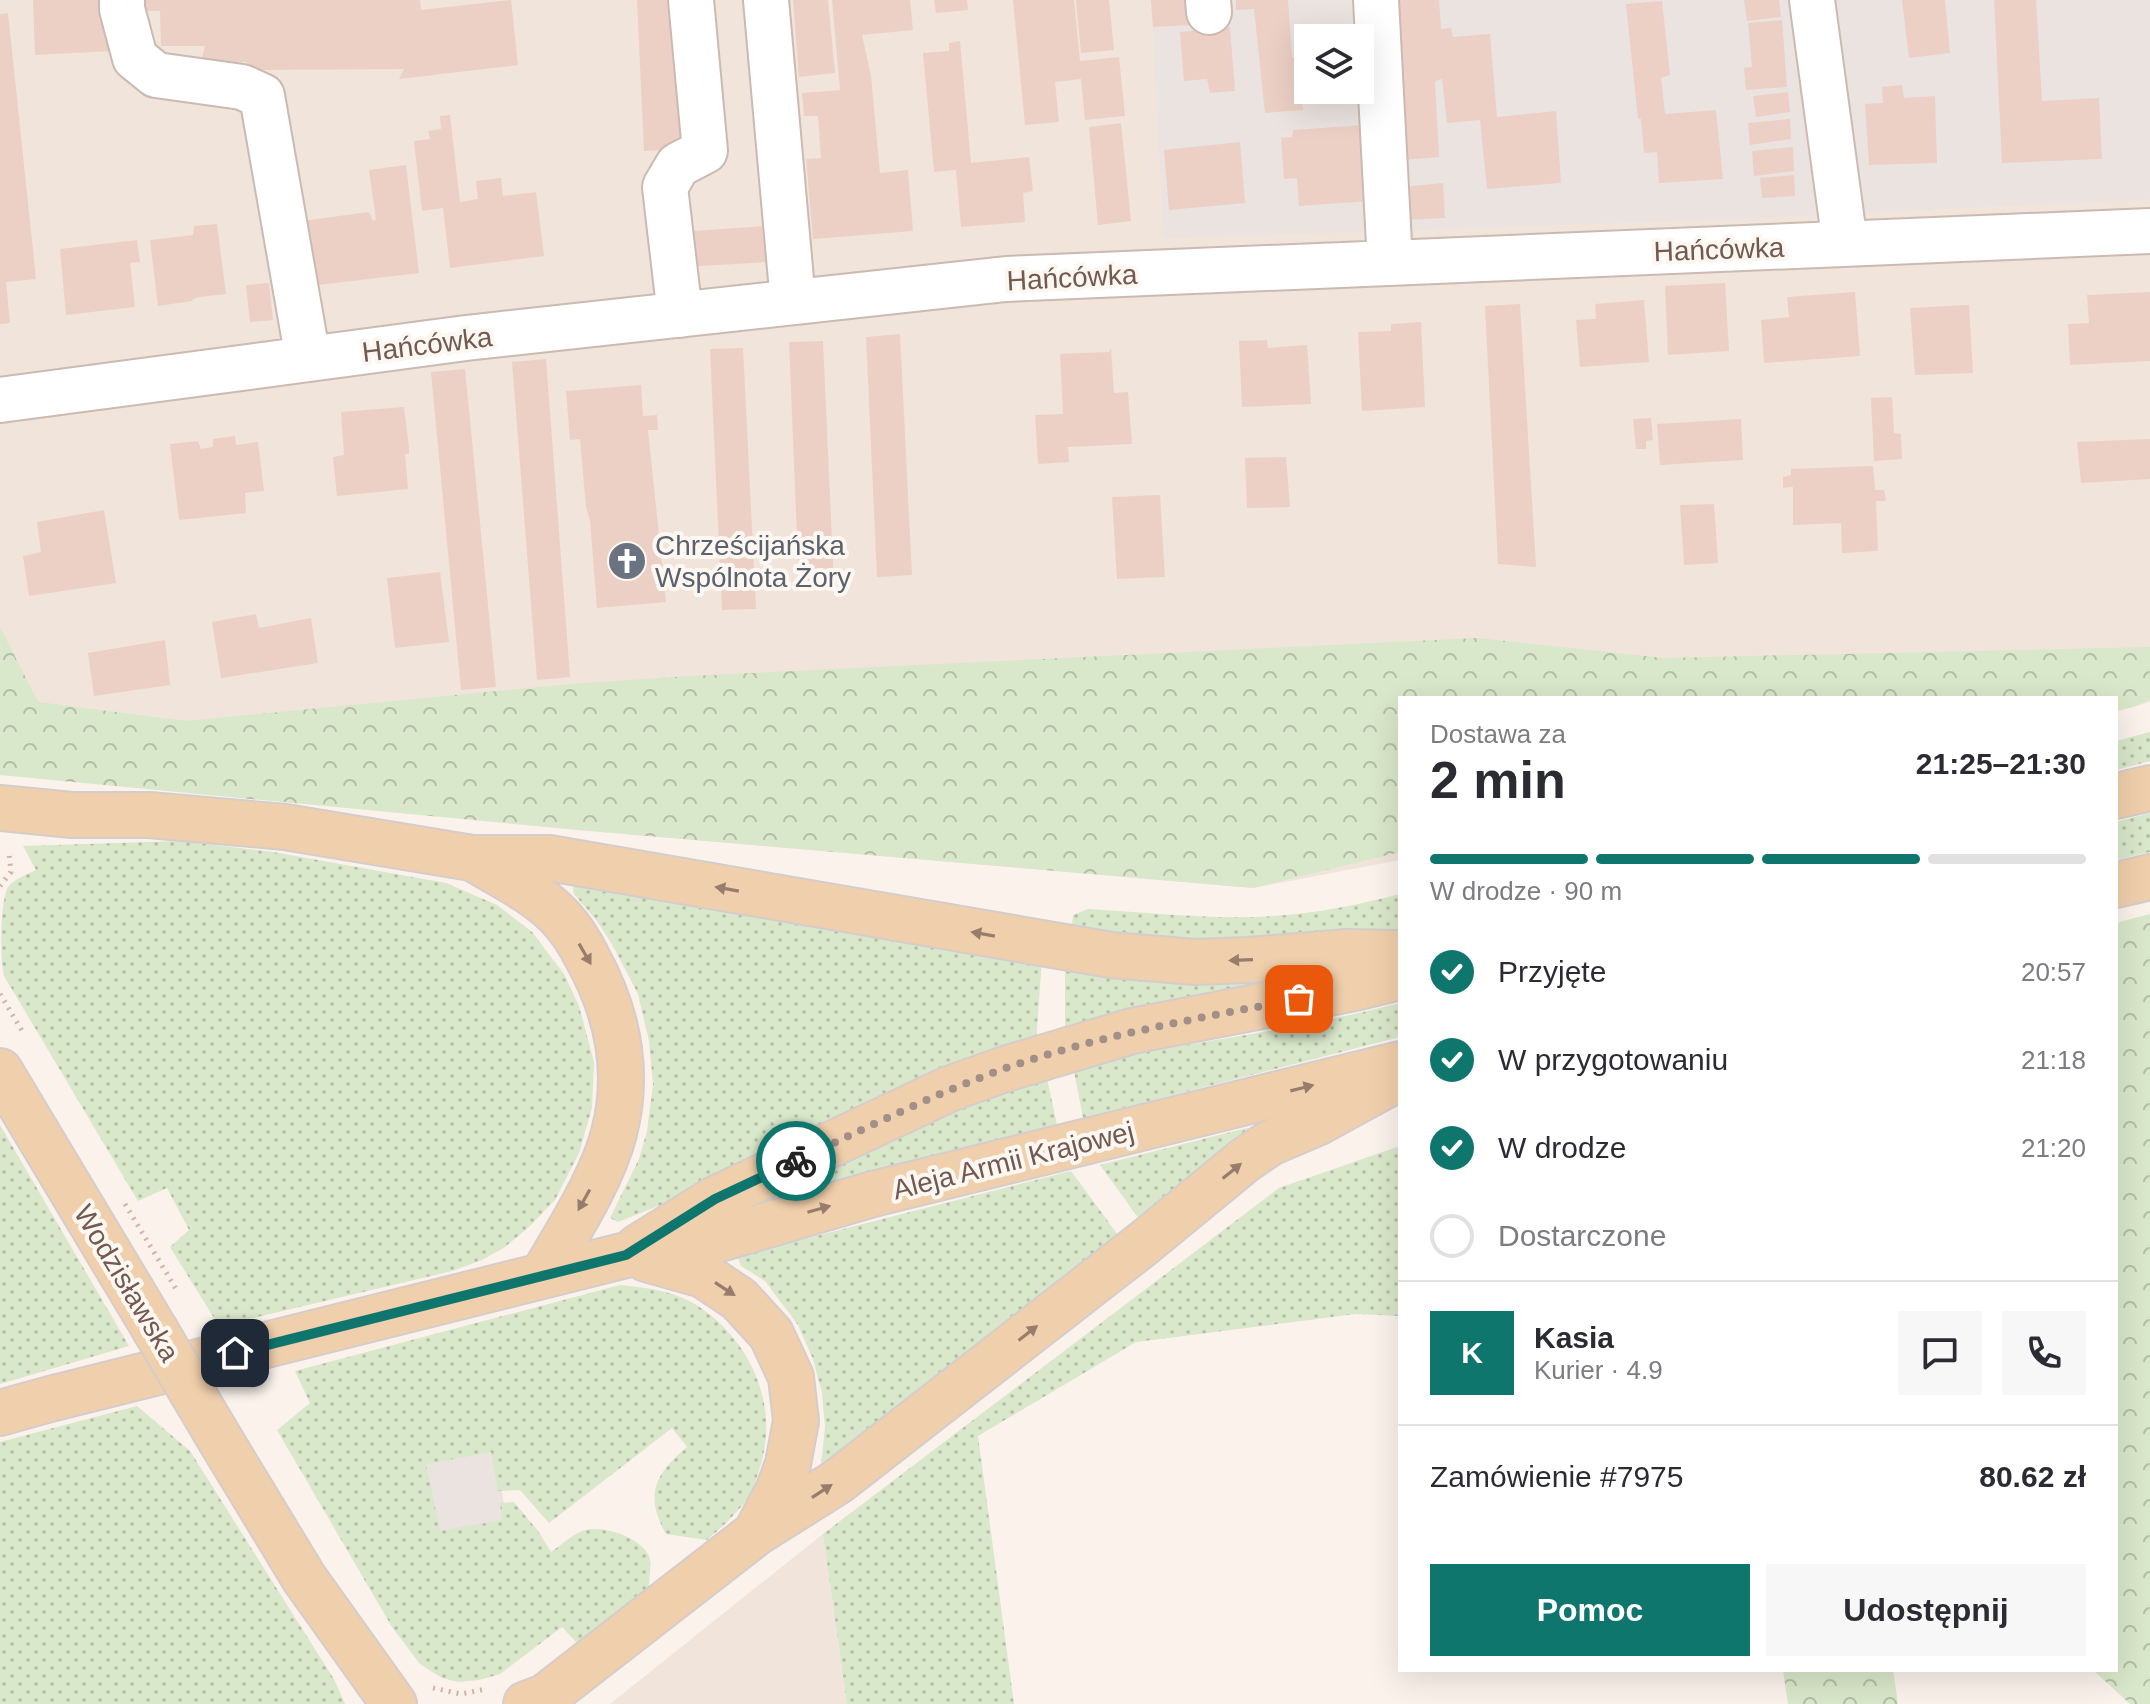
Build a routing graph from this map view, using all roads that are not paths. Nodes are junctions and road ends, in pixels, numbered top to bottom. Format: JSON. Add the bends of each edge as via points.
{"nodes":[{"id":1,"x":122,"y":0,"type":"edge"},
{"id":2,"x":691,"y":0,"type":"edge"},
{"id":3,"x":766,"y":0,"type":"edge"},
{"id":4,"x":1376,"y":0,"type":"edge"},
{"id":5,"x":1812,"y":0,"type":"edge"},
{"id":6,"x":2150,"y":231,"type":"edge"},
{"id":7,"x":1845,"y":244,"type":"junction"},
{"id":8,"x":1390,"y":263,"type":"junction"},
{"id":9,"x":793,"y":302,"type":"junction"},
{"id":10,"x":680,"y":315,"type":"junction"},
{"id":11,"x":308,"y":359,"type":"junction"},
{"id":12,"x":0,"y":400,"type":"edge"},
{"id":13,"x":2150,"y":788,"type":"edge"},
{"id":14,"x":2118,"y":796,"type":"edge"},
{"id":15,"x":0,"y":808,"type":"edge"},
{"id":16,"x":72,"y":815,"type":"junction"},
{"id":17,"x":0,"y":840,"type":"edge"},
{"id":18,"x":472,"y":858,"type":"junction"},
{"id":19,"x":2150,"y":877,"type":"edge"},
{"id":20,"x":2118,"y":885,"type":"edge"},
{"id":21,"x":1398,"y":953,"type":"edge"},
{"id":22,"x":1398,"y":977,"type":"edge"},
{"id":23,"x":1398,"y":1064,"type":"edge"},
{"id":24,"x":0,"y":1071,"type":"edge"},
{"id":25,"x":1398,"y":1079,"type":"edge"},
{"id":26,"x":626,"y":1255,"type":"junction"},
{"id":27,"x":543,"y":1275,"type":"junction"},
{"id":28,"x":0,"y":1413,"type":"edge"},
{"id":29,"x":756,"y":1533,"type":"junction"},
{"id":30,"x":304,"y":1578,"type":"junction"},
{"id":31,"x":410,"y":1693,"type":"edge"},
{"id":32,"x":526,"y":1698,"type":"edge"},
{"id":33,"x":365,"y":1704,"type":"edge"}],
"edges":[{"from":1,"to":11,"type":"street","via":[[135,58],[156,75],[242,87],[262,96]]},
{"from":2,"to":10,"type":"street","via":[[705,151],[678,165],[665,187]]},
{"from":3,"to":9,"type":"street"},
{"from":4,"to":8,"type":"street"},
{"from":5,"to":7,"type":"street"},
{"from":6,"to":7,"type":"street","name":"Hańcówka"},
{"from":7,"to":8,"type":"street","name":"Hańcówka"},
{"from":8,"to":9,"type":"street","name":"Hańcówka","via":[[1006,279]]},
{"from":9,"to":10,"type":"street","name":"Hańcówka"},
{"from":10,"to":11,"type":"street","name":"Hańcówka"},
{"from":11,"to":12,"type":"street","name":"Hańcówka"},
{"from":13,"to":14,"type":"main road"},
{"from":15,"to":16,"type":"main road"},
{"from":16,"to":17,"type":"main road"},
{"from":16,"to":18,"type":"main road","via":[[149,815],[285,827]]},
{"from":21,"to":18,"type":"main road","one_way":true,"via":[[1195,962],[1111,955],[549,858]]},
{"from":18,"to":27,"type":"main road","one_way":true,"via":[[535,895],[561,919],[602,984],[618,1034],[622,1081],[614,1134],[597,1178]]},
{"from":19,"to":20,"type":"main road"},
{"from":22,"to":26,"type":"main road","name":"Aleja Armii Krajowej","via":[[1132,1031],[949,1089],[715,1199]]},
{"from":26,"to":23,"type":"main road","name":"Aleja Armii Krajowej","one_way":true,"via":[[699,1245],[873,1194]]},
{"from":24,"to":30,"type":"main road","name":"Wodzisławska","bridge":true},
{"from":29,"to":25,"type":"main road","one_way":true,"via":[[837,1482],[1245,1160]]},
{"from":26,"to":27,"type":"main road","name":"Aleja Armii Krajowej"},
{"from":26,"to":29,"type":"main road","one_way":true,"via":[[703,1275],[739,1299],[771,1334],[791,1377],[796,1421],[788,1464]]},
{"from":27,"to":28,"type":"main road","name":"Aleja Armii Krajowej"},
{"from":29,"to":32,"type":"main road"},
{"from":30,"to":31,"type":"main road","name":"Wodzisławska"},
{"from":30,"to":33,"type":"main road","name":"Wodzisławska"}]}
